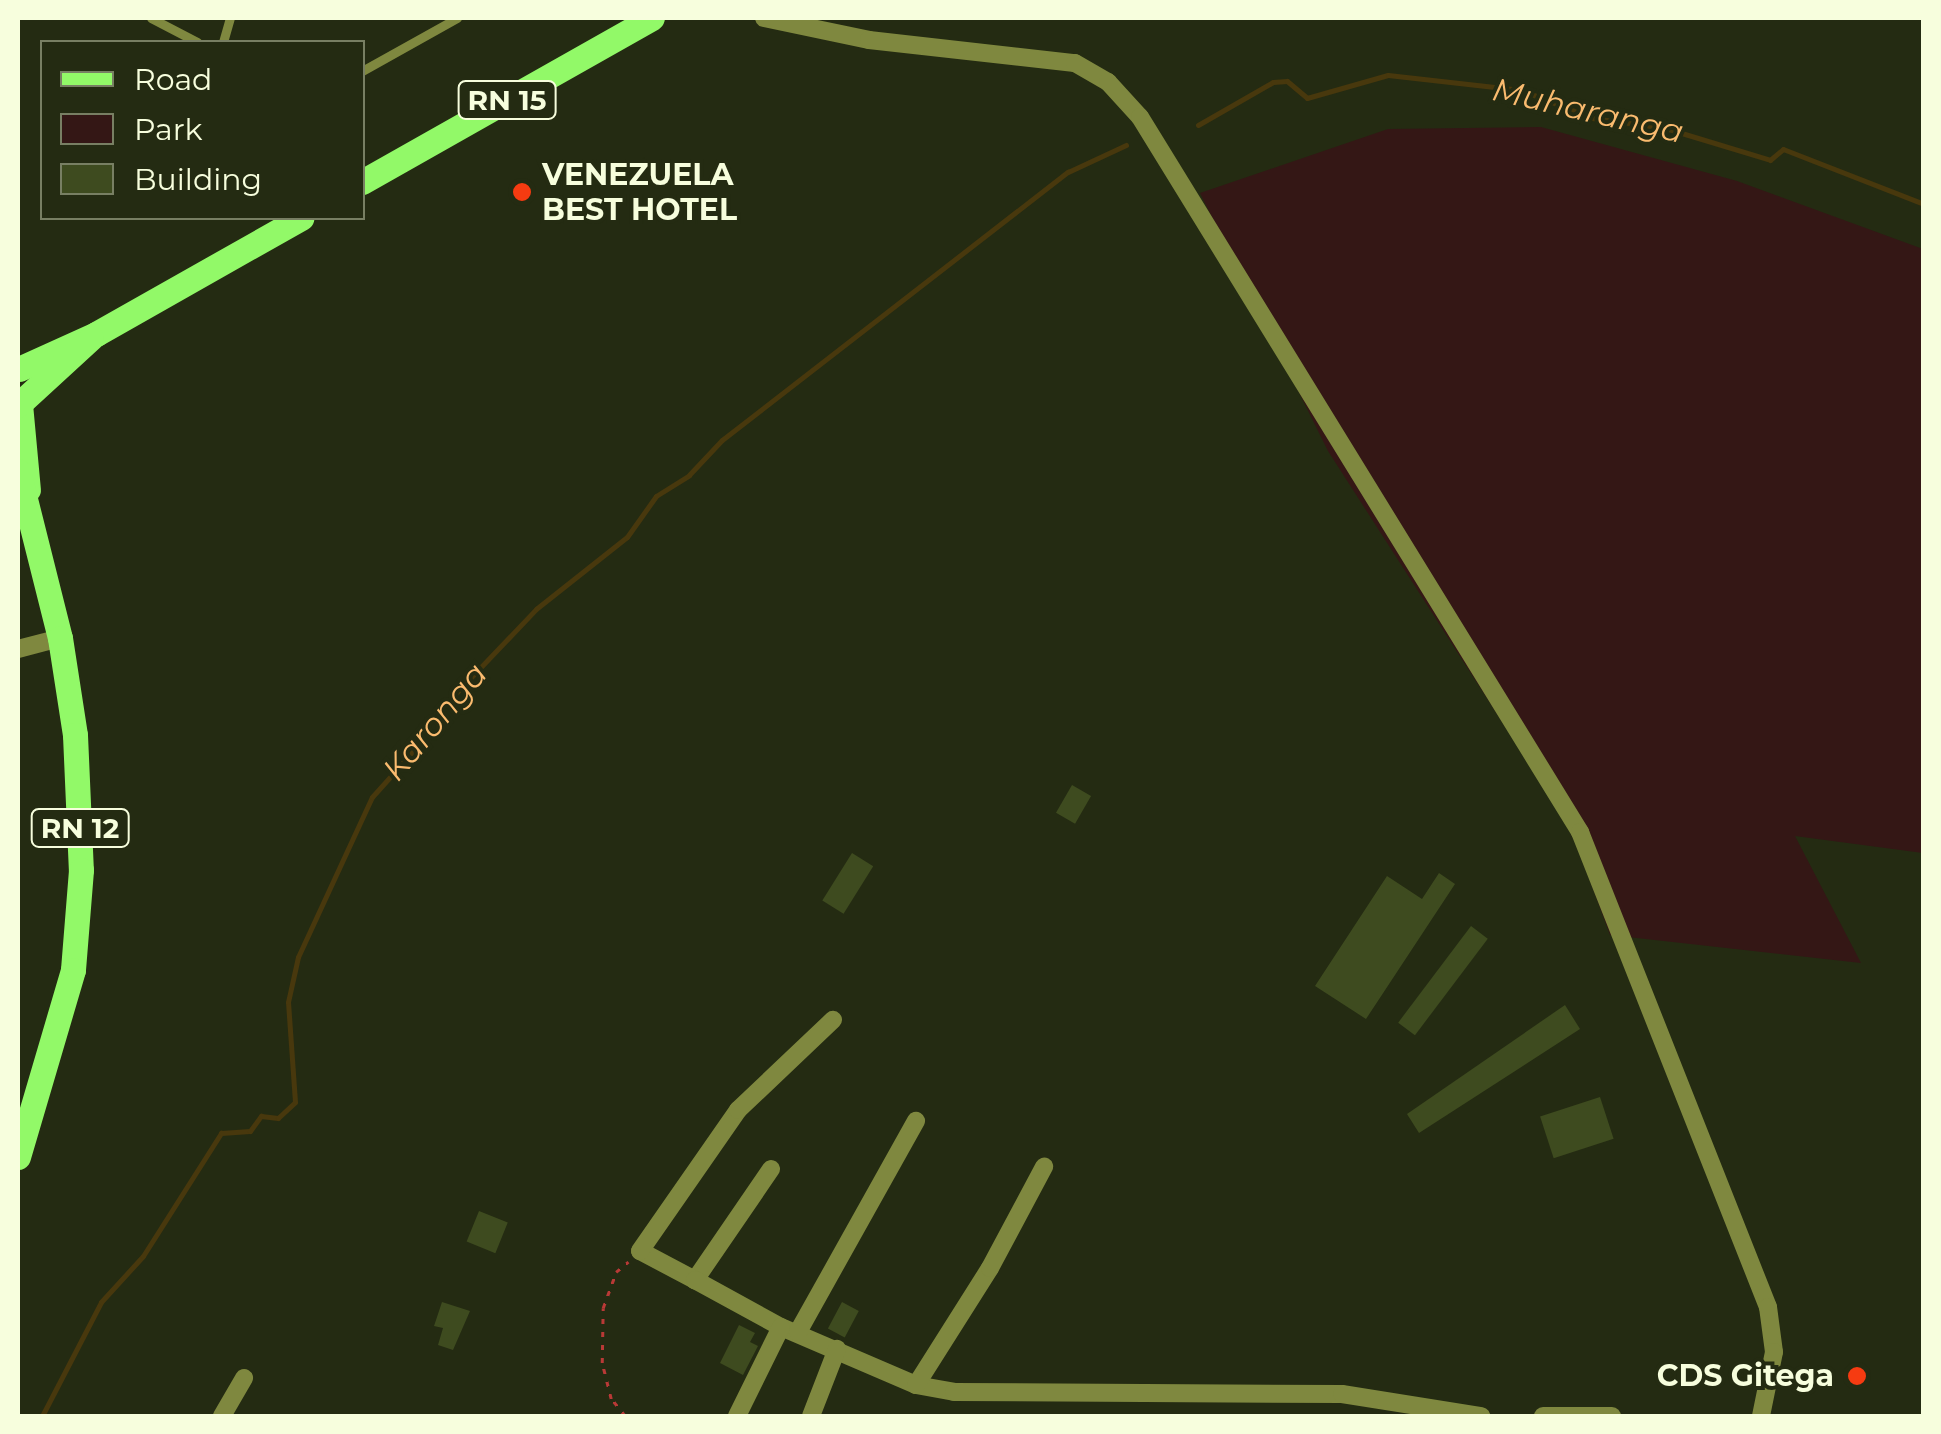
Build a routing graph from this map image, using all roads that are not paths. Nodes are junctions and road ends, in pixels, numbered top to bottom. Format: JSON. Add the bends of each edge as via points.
{"nodes":[{"id":1,"x":151,"y":18,"type":"edge"},
{"id":2,"x":457,"y":18,"type":"edge"},
{"id":3,"x":652,"y":18,"type":"edge"},
{"id":4,"x":764,"y":18,"type":"edge"},
{"id":5,"x":193,"y":40,"type":"edge"},
{"id":6,"x":365,"y":68,"type":"edge"},
{"id":7,"x":365,"y":180,"type":"edge"},
{"id":8,"x":297,"y":220,"type":"edge"},
{"id":9,"x":96,"y":334,"type":"junction"},
{"id":10,"x":18,"y":368,"type":"edge"},
{"id":11,"x":21,"y":402,"type":"edge"},
{"id":12,"x":23,"y":483,"type":"edge"},
{"id":13,"x":60,"y":638,"type":"junction"},
{"id":14,"x":18,"y":649,"type":"edge"},
{"id":15,"x":833,"y":1020,"type":"dead end"},
{"id":16,"x":916,"y":1121,"type":"dead end"},
{"id":17,"x":18,"y":1157,"type":"edge"},
{"id":18,"x":1044,"y":1166,"type":"dead end"},
{"id":19,"x":771,"y":1169,"type":"dead end"},
{"id":20,"x":695,"y":1280,"type":"junction"},
{"id":21,"x":790,"y":1330,"type":"junction"},
{"id":22,"x":837,"y":1349,"type":"junction"},
{"id":23,"x":244,"y":1378,"type":"dead end"},
{"id":24,"x":916,"y":1385,"type":"junction"},
{"id":25,"x":222,"y":1416,"type":"edge"},
{"id":26,"x":737,"y":1416,"type":"edge"},
{"id":27,"x":811,"y":1416,"type":"edge"},
{"id":28,"x":1482,"y":1416,"type":"edge"},
{"id":29,"x":1543,"y":1416,"type":"edge"},
{"id":30,"x":1612,"y":1416,"type":"edge"},
{"id":31,"x":1761,"y":1416,"type":"edge"}],
"edges":[{"from":1,"to":5,"type":"lane"},
{"from":2,"to":6,"type":"lane"},
{"from":3,"to":7,"type":"main road","number":"RN 15"},
{"from":4,"to":31,"type":"street","via":[[869,40],[1074,62],[1108,82],[1140,117],[1580,832],[1768,1307],[1774,1352]]},
{"from":8,"to":9,"type":"main road"},
{"from":9,"to":10,"type":"main road"},
{"from":9,"to":11,"type":"main road"},
{"from":10,"to":11,"type":"main road"},
{"from":11,"to":12,"type":"main road","number":"RN 12"},
{"from":12,"to":13,"type":"main road","number":"RN 12"},
{"from":13,"to":14,"type":"street"},
{"from":13,"to":17,"type":"main road","number":"RN 12","via":[[79,788],[78,924],[57,1035]]},
{"from":15,"to":20,"type":"street","via":[[738,1110],[640,1251]]},
{"from":16,"to":21,"type":"street"},
{"from":18,"to":24,"type":"street"},
{"from":19,"to":20,"type":"street"},
{"from":20,"to":21,"type":"street"},
{"from":21,"to":22,"type":"street"},
{"from":21,"to":26,"type":"street"},
{"from":22,"to":24,"type":"street"},
{"from":22,"to":27,"type":"street"},
{"from":23,"to":25,"type":"street"},
{"from":24,"to":28,"type":"street","via":[[954,1392],[1342,1394]]},
{"from":29,"to":30,"type":"street"}]}
